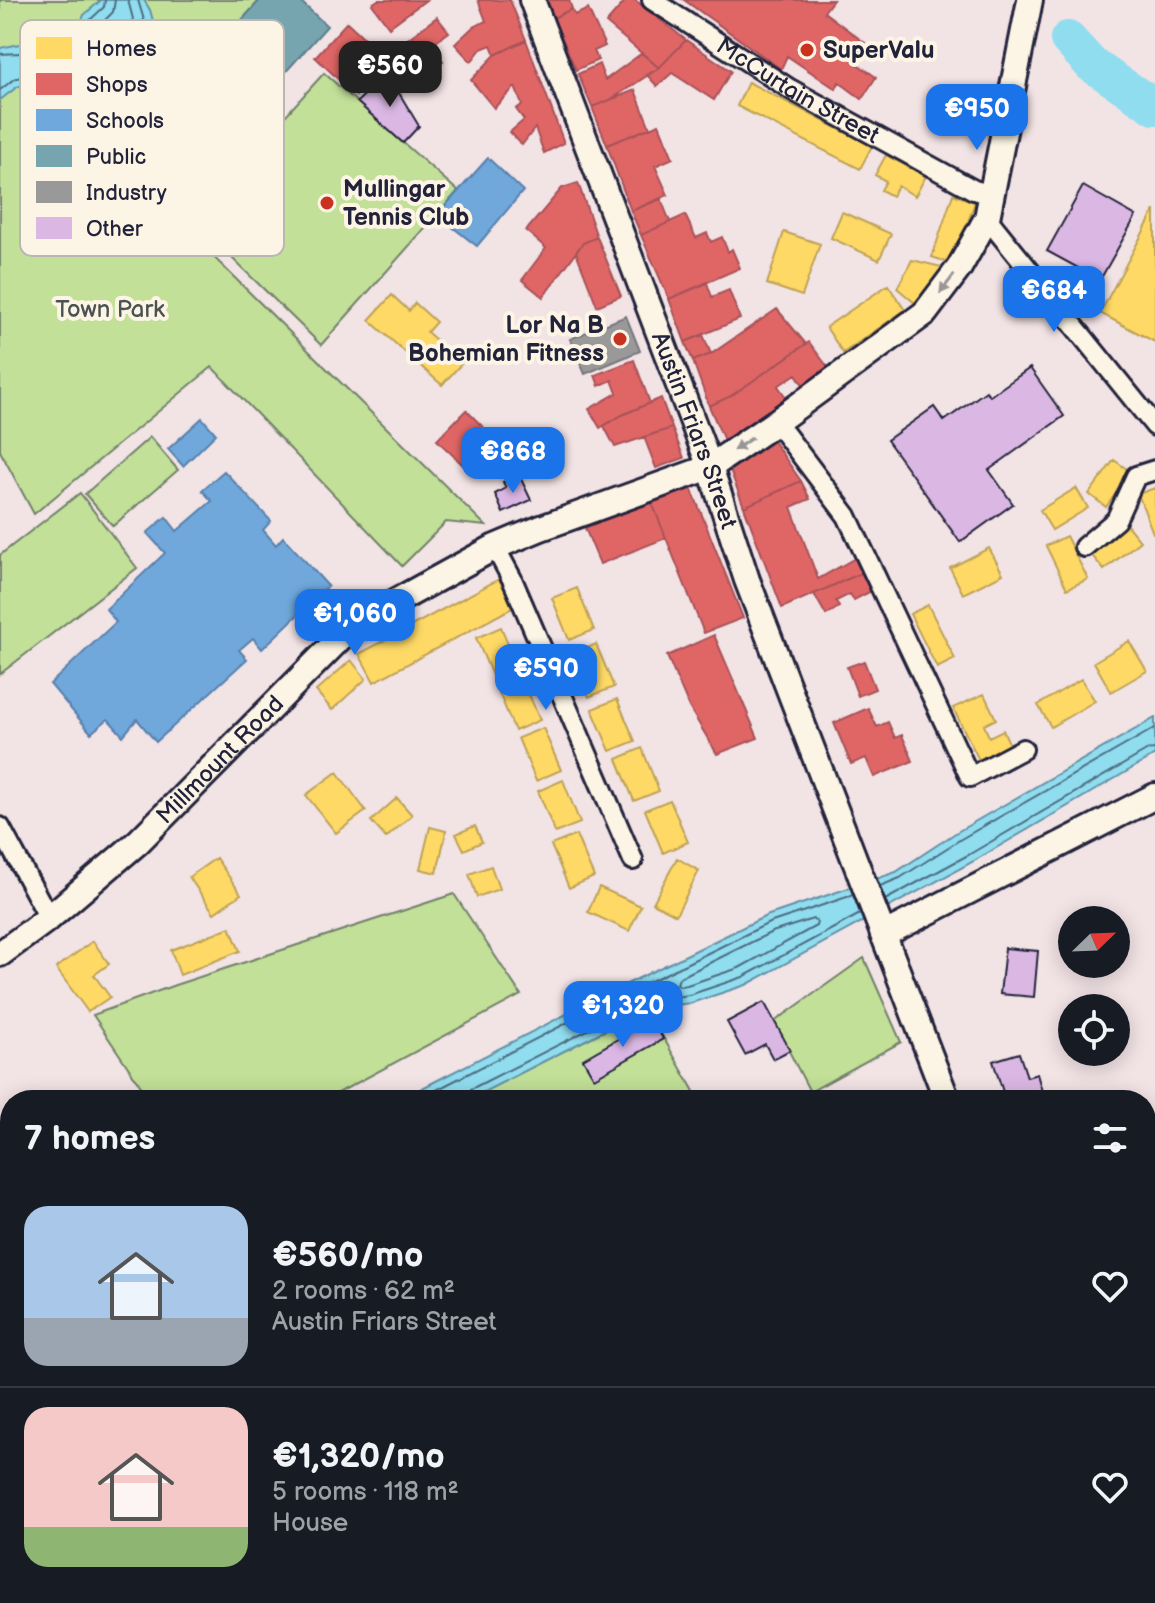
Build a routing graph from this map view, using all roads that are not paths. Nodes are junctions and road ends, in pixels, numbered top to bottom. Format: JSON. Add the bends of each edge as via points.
{"nodes":[{"id":1,"x":532,"y":0,"type":"edge"},
{"id":2,"x":652,"y":0,"type":"edge"},
{"id":3,"x":1030,"y":0,"type":"edge"},
{"id":4,"x":990,"y":206,"type":"junction"},
{"id":5,"x":776,"y":422,"type":"junction"},
{"id":6,"x":1155,"y":426,"type":"edge"},
{"id":7,"x":710,"y":467,"type":"junction"},
{"id":8,"x":1155,"y":470,"type":"edge"},
{"id":9,"x":495,"y":547,"type":"junction"},
{"id":10,"x":1084,"y":547,"type":"dead end"},
{"id":11,"x":1023,"y":749,"type":"dead end"},
{"id":12,"x":1155,"y":796,"type":"edge"},
{"id":13,"x":0,"y":827,"type":"edge"},
{"id":14,"x":633,"y":860,"type":"dead end"},
{"id":15,"x":49,"y":918,"type":"junction"},
{"id":16,"x":880,"y":925,"type":"junction"},
{"id":17,"x":0,"y":954,"type":"edge"},
{"id":18,"x":943,"y":1090,"type":"edge"}],
"edges":[{"from":1,"to":7,"type":"street","name":"Austin Friars Street"},
{"from":2,"to":4,"type":"street","name":"McCurtain Street","via":[[790,89],[974,190]]},
{"from":3,"to":4,"type":"street"},
{"from":4,"to":5,"type":"street","one_way":true,"via":[[959,268],[925,313]]},
{"from":4,"to":6,"type":"street"},
{"from":5,"to":7,"type":"street","one_way":true},
{"from":5,"to":11,"type":"street","via":[[847,516],[970,777]]},
{"from":7,"to":9,"type":"street","name":"Millmount Road"},
{"from":7,"to":16,"type":"street","name":"Austin Friars Street","via":[[747,580]]},
{"from":8,"to":10,"type":"street","via":[[1136,476],[1116,520]]},
{"from":9,"to":14,"type":"street"},
{"from":9,"to":15,"type":"street","name":"Millmount Road","via":[[353,625],[138,842]]},
{"from":12,"to":16,"type":"street"},
{"from":13,"to":15,"type":"street"},
{"from":15,"to":17,"type":"street","name":"Millmount Road"},
{"from":16,"to":18,"type":"street","name":"Austin Friars Street"}]}
